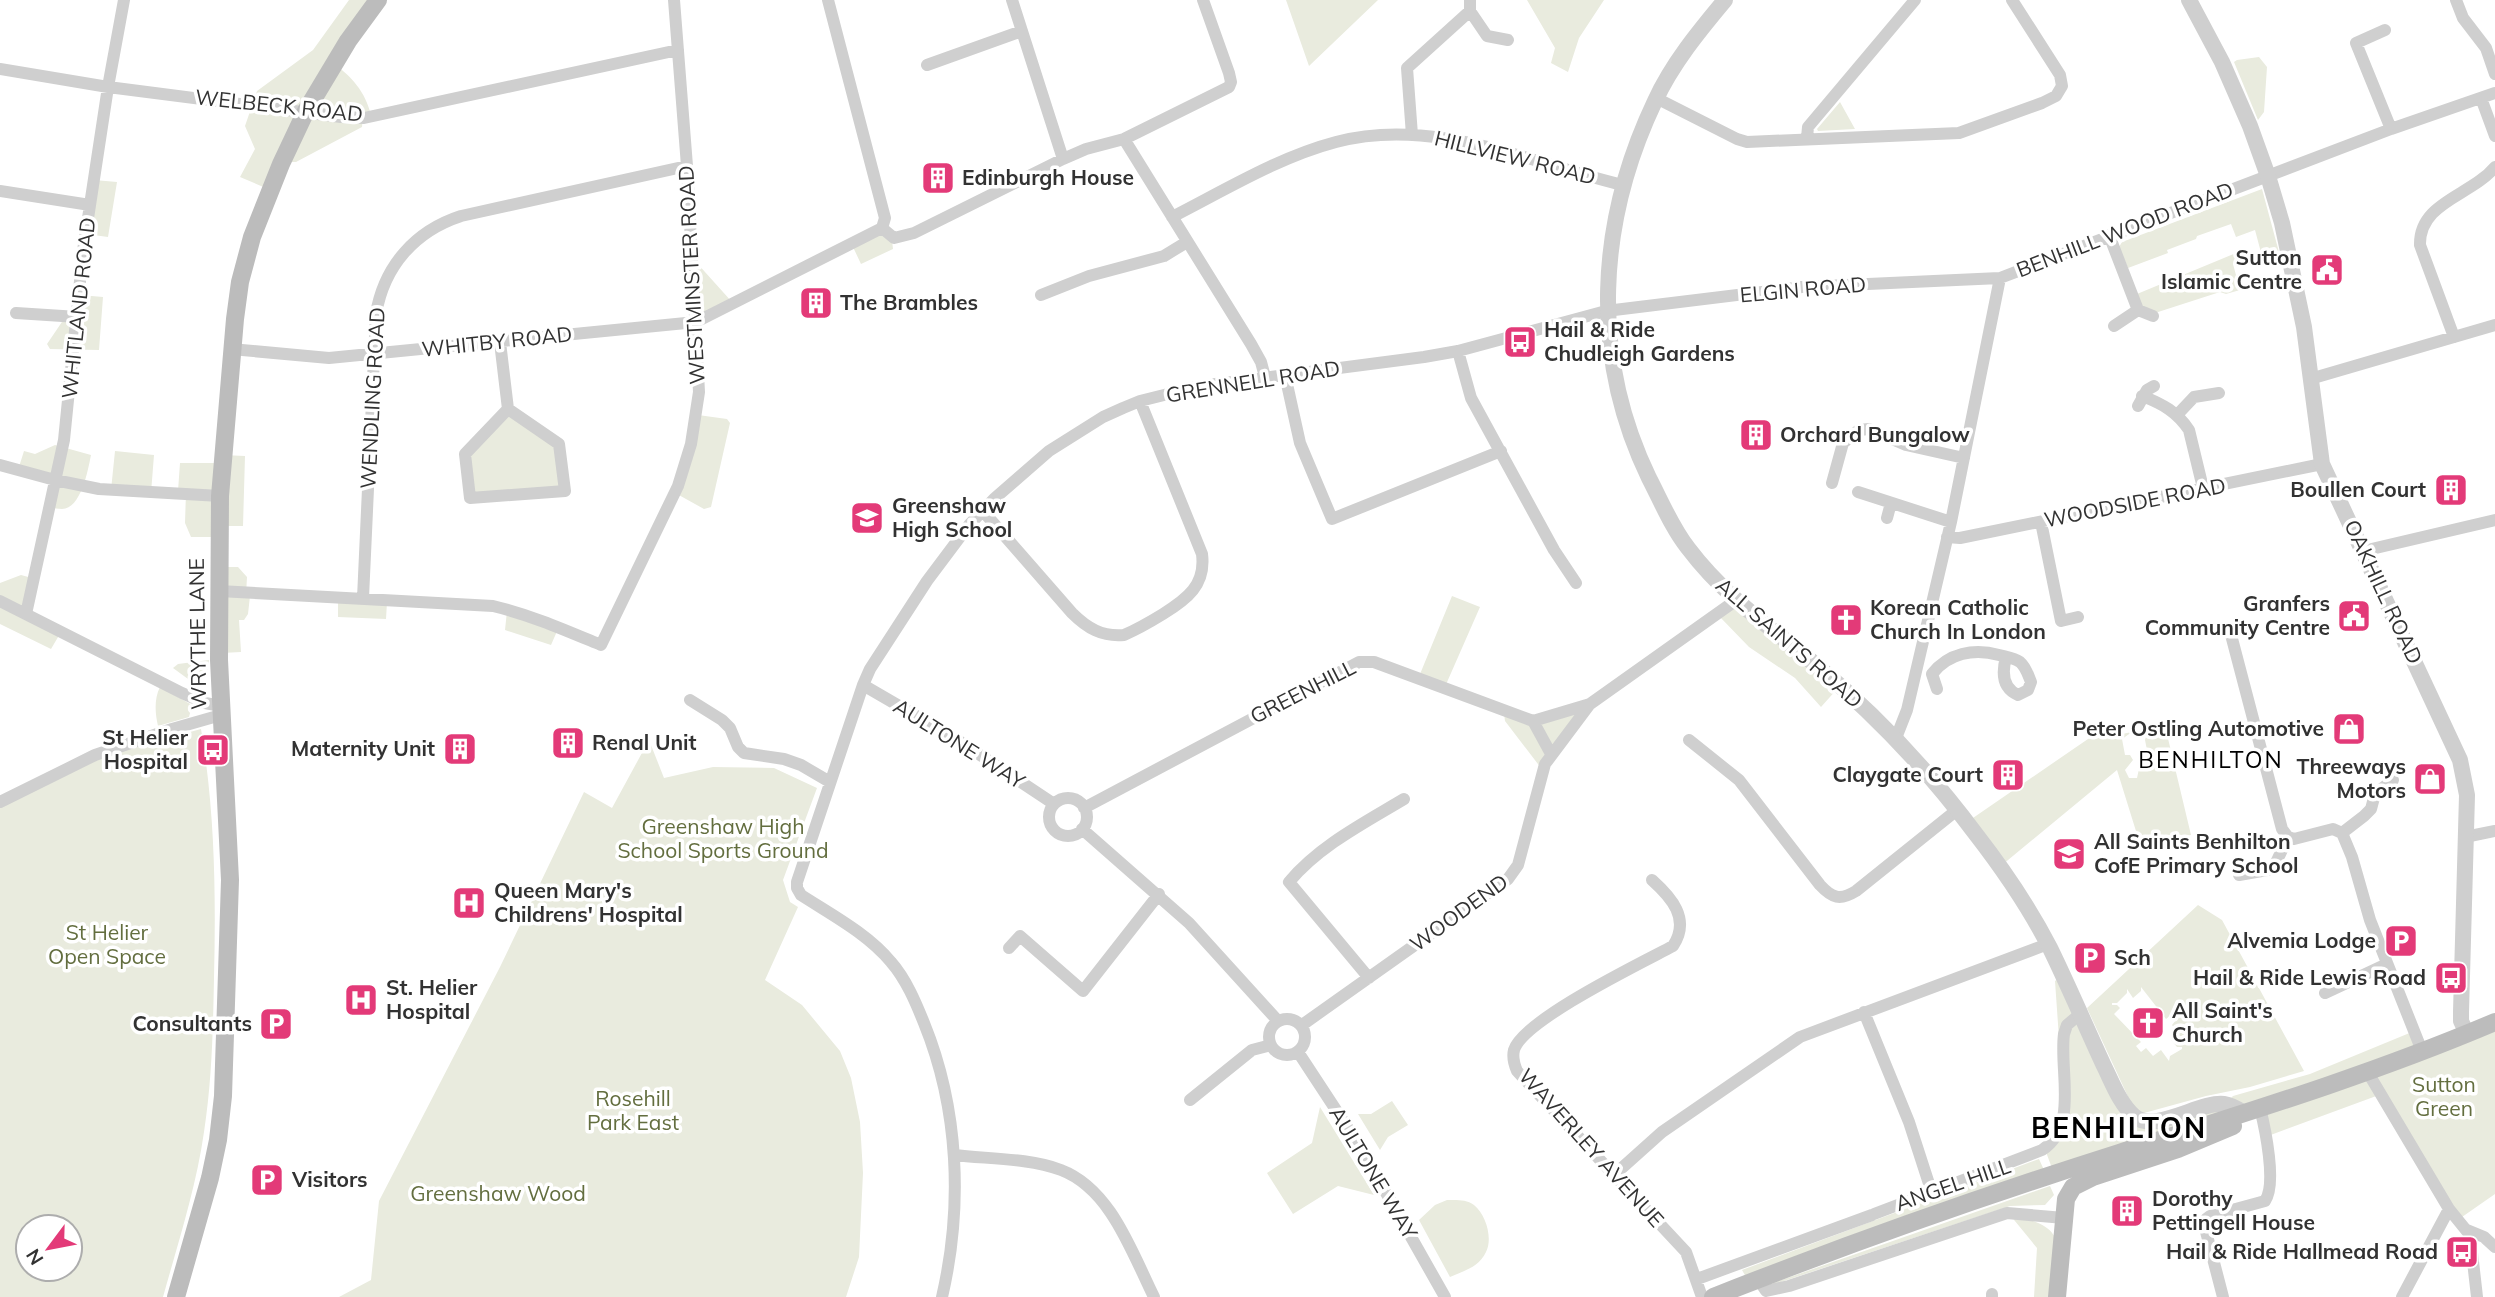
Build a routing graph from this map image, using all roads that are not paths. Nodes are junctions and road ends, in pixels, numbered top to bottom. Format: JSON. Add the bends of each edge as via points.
{"nodes":[{"id":1,"x":124,"y":0,"type":"edge"},
{"id":2,"x":379,"y":0,"type":"edge"},
{"id":3,"x":674,"y":0,"type":"edge"},
{"id":4,"x":828,"y":0,"type":"edge"},
{"id":5,"x":1012,"y":0,"type":"edge"},
{"id":6,"x":1203,"y":0,"type":"edge"},
{"id":7,"x":1725,"y":0,"type":"edge"},
{"id":8,"x":1914,"y":0,"type":"edge"},
{"id":9,"x":2012,"y":0,"type":"edge"},
{"id":10,"x":2189,"y":0,"type":"edge"},
{"id":11,"x":2456,"y":0,"type":"edge"},
{"id":12,"x":1470,"y":5,"type":"edge"},
{"id":13,"x":2385,"y":30,"type":"dead end"},
{"id":14,"x":1023,"y":31,"type":"junction"},
{"id":15,"x":1508,"y":40,"type":"dead end"},
{"id":16,"x":678,"y":50,"type":"junction"},
{"id":17,"x":927,"y":65,"type":"dead end"},
{"id":18,"x":0,"y":69,"type":"edge"},
{"id":19,"x":2495,"y":74,"type":"edge"},
{"id":20,"x":108,"y":87,"type":"junction"},
{"id":21,"x":2495,"y":93,"type":"edge"},
{"id":22,"x":1656,"y":98,"type":"junction"},
{"id":23,"x":2482,"y":98,"type":"junction"},
{"id":24,"x":306,"y":111,"type":"junction"},
{"id":25,"x":2391,"y":130,"type":"junction"},
{"id":26,"x":1412,"y":135,"type":"junction"},
{"id":27,"x":2495,"y":136,"type":"edge"},
{"id":28,"x":1807,"y":138,"type":"junction"},
{"id":29,"x":1124,"y":139,"type":"junction"},
{"id":30,"x":1063,"y":159,"type":"junction"},
{"id":31,"x":687,"y":166,"type":"junction"},
{"id":32,"x":2495,"y":167,"type":"edge"},
{"id":33,"x":2268,"y":176,"type":"junction"},
{"id":34,"x":1623,"y":186,"type":"junction"},
{"id":35,"x":0,"y":191,"type":"edge"},
{"id":36,"x":90,"y":205,"type":"junction"},
{"id":37,"x":1172,"y":217,"type":"junction"},
{"id":38,"x":882,"y":228,"type":"junction"},
{"id":39,"x":2109,"y":235,"type":"junction"},
{"id":40,"x":1187,"y":242,"type":"junction"},
{"id":41,"x":2000,"y":278,"type":"junction"},
{"id":42,"x":1041,"y":295,"type":"dead end"},
{"id":43,"x":2138,"y":310,"type":"junction"},
{"id":44,"x":1606,"y":311,"type":"junction"},
{"id":45,"x":16,"y":313,"type":"dead end"},
{"id":46,"x":2153,"y":316,"type":"dead end"},
{"id":47,"x":78,"y":317,"type":"junction"},
{"id":48,"x":696,"y":322,"type":"junction"},
{"id":49,"x":2495,"y":325,"type":"edge"},
{"id":50,"x":2114,"y":326,"type":"dead end"},
{"id":51,"x":2454,"y":337,"type":"junction"},
{"id":52,"x":500,"y":342,"type":"junction"},
{"id":53,"x":231,"y":349,"type":"junction"},
{"id":54,"x":1458,"y":351,"type":"junction"},
{"id":55,"x":374,"y":354,"type":"junction"},
{"id":56,"x":1285,"y":375,"type":"junction"},
{"id":57,"x":1265,"y":377,"type":"junction"},
{"id":58,"x":2310,"y":379,"type":"junction"},
{"id":59,"x":2154,"y":386,"type":"dead end"},
{"id":60,"x":2219,"y":393,"type":"dead end"},
{"id":61,"x":1140,"y":401,"type":"junction"},
{"id":62,"x":508,"y":409,"type":"junction"},
{"id":63,"x":2177,"y":415,"type":"junction"},
{"id":64,"x":1501,"y":451,"type":"junction"},
{"id":65,"x":1964,"y":458,"type":"junction"},
{"id":66,"x":2322,"y":464,"type":"junction"},
{"id":67,"x":0,"y":465,"type":"edge"},
{"id":68,"x":55,"y":480,"type":"junction"},
{"id":69,"x":1832,"y":483,"type":"dead end"},
{"id":70,"x":2203,"y":488,"type":"junction"},
{"id":71,"x":1858,"y":492,"type":"dead end"},
{"id":72,"x":220,"y":496,"type":"junction"},
{"id":73,"x":1891,"y":503,"type":"junction"},
{"id":74,"x":982,"y":510,"type":"junction"},
{"id":75,"x":1887,"y":518,"type":"dead end"},
{"id":76,"x":2495,"y":520,"type":"edge"},
{"id":77,"x":1951,"y":522,"type":"junction"},
{"id":78,"x":2041,"y":522,"type":"junction"},
{"id":79,"x":1947,"y":537,"type":"junction"},
{"id":80,"x":2363,"y":551,"type":"junction"},
{"id":81,"x":1576,"y":583,"type":"dead end"},
{"id":82,"x":219,"y":591,"type":"junction"},
{"id":83,"x":363,"y":598,"type":"junction"},
{"id":84,"x":0,"y":601,"type":"edge"},
{"id":85,"x":1735,"y":601,"type":"junction"},
{"id":86,"x":26,"y":614,"type":"junction"},
{"id":87,"x":2078,"y":617,"type":"dead end"},
{"id":88,"x":2230,"y":631,"type":"dead end"},
{"id":89,"x":2006,"y":657,"type":"dead end"},
{"id":90,"x":1916,"y":671,"type":"junction"},
{"id":91,"x":1932,"y":674,"type":"junction"},
{"id":92,"x":863,"y":685,"type":"junction"},
{"id":93,"x":1937,"y":689,"type":"dead end"},
{"id":94,"x":690,"y":700,"type":"dead end"},
{"id":95,"x":1590,"y":704,"type":"junction"},
{"id":96,"x":221,"y":711,"type":"junction"},
{"id":97,"x":1533,"y":721,"type":"junction"},
{"id":98,"x":1896,"y":737,"type":"junction"},
{"id":99,"x":1689,"y":740,"type":"dead end"},
{"id":100,"x":1551,"y":754,"type":"junction"},
{"id":101,"x":2393,"y":780,"type":"dead end"},
{"id":102,"x":830,"y":782,"type":"junction"},
{"id":103,"x":1404,"y":799,"type":"dead end"},
{"id":104,"x":0,"y":802,"type":"edge"},
{"id":105,"x":1054,"y":804,"type":"junction"},
{"id":106,"x":1084,"y":808,"type":"junction"},
{"id":107,"x":1957,"y":810,"type":"junction"},
{"id":108,"x":1082,"y":829,"type":"junction"},
{"id":109,"x":2495,"y":831,"type":"edge"},
{"id":110,"x":2342,"y":833,"type":"junction"},
{"id":111,"x":2288,"y":837,"type":"junction"},
{"id":112,"x":2465,"y":837,"type":"junction"},
{"id":113,"x":2239,"y":875,"type":"dead end"},
{"id":114,"x":1652,"y":880,"type":"dead end"},
{"id":115,"x":1159,"y":894,"type":"junction"},
{"id":116,"x":2048,"y":944,"type":"junction"},
{"id":117,"x":1009,"y":948,"type":"dead end"},
{"id":118,"x":2387,"y":964,"type":"junction"},
{"id":119,"x":1368,"y":978,"type":"junction"},
{"id":120,"x":2325,"y":993,"type":"dead end"},
{"id":121,"x":1864,"y":1012,"type":"junction"},
{"id":122,"x":2080,"y":1014,"type":"junction"},
{"id":123,"x":1278,"y":1021,"type":"junction"},
{"id":124,"x":2495,"y":1022,"type":"edge"},
{"id":125,"x":1302,"y":1025,"type":"junction"},
{"id":126,"x":2467,"y":1034,"type":"junction"},
{"id":127,"x":1271,"y":1045,"type":"junction"},
{"id":128,"x":2422,"y":1051,"type":"junction"},
{"id":129,"x":1298,"y":1052,"type":"junction"},
{"id":130,"x":2367,"y":1071,"type":"junction"},
{"id":131,"x":1191,"y":1100,"type":"dead end"},
{"id":132,"x":2252,"y":1110,"type":"junction"},
{"id":133,"x":954,"y":1155,"type":"junction"},
{"id":134,"x":1614,"y":1175,"type":"junction"},
{"id":135,"x":1932,"y":1193,"type":"junction"},
{"id":136,"x":2449,"y":1209,"type":"junction"},
{"id":137,"x":2064,"y":1218,"type":"junction"},
{"id":138,"x":2467,"y":1230,"type":"junction"},
{"id":139,"x":2495,"y":1247,"type":"edge"},
{"id":140,"x":1697,"y":1279,"type":"junction"},
{"id":141,"x":1758,"y":1279,"type":"junction"},
{"id":142,"x":176,"y":1297,"type":"edge"},
{"id":143,"x":942,"y":1297,"type":"edge"},
{"id":144,"x":1154,"y":1297,"type":"edge"},
{"id":145,"x":1445,"y":1297,"type":"edge"},
{"id":146,"x":1702,"y":1297,"type":"edge"},
{"id":147,"x":1713,"y":1297,"type":"edge"},
{"id":148,"x":2057,"y":1297,"type":"edge"},
{"id":149,"x":2223,"y":1297,"type":"edge"},
{"id":150,"x":2402,"y":1297,"type":"edge"},
{"id":151,"x":2477,"y":1297,"type":"edge"}],
"edges":[{"from":1,"to":20,"type":"street","name":"WHITLAND ROAD"},
{"from":2,"to":24,"type":"main road","name":"WRYTHE LANE"},
{"from":3,"to":16,"type":"street","name":"WESTMINSTER ROAD"},
{"from":4,"to":38,"type":"street","via":[[884,218]]},
{"from":5,"to":14,"type":"street"},
{"from":6,"to":29,"type":"street","via":[[1229,73],[1229,87]]},
{"from":7,"to":22,"type":"street","name":"ALL SAINTS ROAD","via":[[1693,38]]},
{"from":8,"to":28,"type":"street","via":[[1808,127]]},
{"from":9,"to":28,"type":"street","via":[[2060,75],[2062,86],[2056,96],[1959,132]]},
{"from":10,"to":33,"type":"street","name":"OAKHILL ROAD","via":[[2226,71]]},
{"from":11,"to":19,"type":"street","via":[[2463,18],[2486,48]]},
{"from":12,"to":15,"type":"street","via":[[1486,36]]},
{"from":12,"to":26,"type":"street","via":[[1407,68]]},
{"from":13,"to":25,"type":"street","via":[[2356,43]]},
{"from":14,"to":17,"type":"street"},
{"from":14,"to":30,"type":"street"},
{"from":16,"to":24,"type":"street","name":"WELBECK ROAD","via":[[372,117]]},
{"from":16,"to":31,"type":"street","name":"WESTMINSTER ROAD"},
{"from":18,"to":20,"type":"street","name":"WELBECK ROAD"},
{"from":20,"to":24,"type":"street","name":"WELBECK ROAD"},
{"from":20,"to":36,"type":"street","name":"WHITLAND ROAD"},
{"from":21,"to":23,"type":"street","name":"BENHILL WOOD ROAD"},
{"from":22,"to":28,"type":"street","via":[[1747,142]]},
{"from":22,"to":34,"type":"street","name":"ALL SAINTS ROAD"},
{"from":23,"to":25,"type":"street","name":"BENHILL WOOD ROAD"},
{"from":23,"to":27,"type":"street"},
{"from":24,"to":53,"type":"main road","name":"WRYTHE LANE","via":[[252,237],[240,282]]},
{"from":25,"to":33,"type":"street","name":"BENHILL WOOD ROAD"},
{"from":26,"to":34,"type":"street","name":"HILLVIEW ROAD","via":[[1465,142]]},
{"from":26,"to":37,"type":"street","name":"HILLVIEW ROAD","via":[[1349,139],[1307,151]]},
{"from":29,"to":30,"type":"street"},
{"from":29,"to":37,"type":"street"},
{"from":30,"to":38,"type":"street","via":[[914,233],[894,238]]},
{"from":31,"to":48,"type":"street","name":"WESTMINSTER ROAD"},
{"from":31,"to":55,"type":"street","name":"WENDLING ROAD","via":[[461,216],[433,228],[400,256],[384,284],[376,314]]},
{"from":32,"to":51,"type":"street","via":[[2427,217],[2420,233],[2420,245]]},
{"from":33,"to":39,"type":"street","name":"BENHILL WOOD ROAD"},
{"from":33,"to":58,"type":"street","name":"OAKHILL ROAD","via":[[2294,274]]},
{"from":34,"to":44,"type":"street","name":"ALL SAINTS ROAD","via":[[1611,244]]},
{"from":35,"to":36,"type":"street"},
{"from":36,"to":47,"type":"street","name":"WHITLAND ROAD"},
{"from":37,"to":40,"type":"street"},
{"from":38,"to":48,"type":"street","name":"WHITBY ROAD"},
{"from":39,"to":41,"type":"street","name":"BENHILL WOOD ROAD"},
{"from":39,"to":43,"type":"street"},
{"from":40,"to":42,"type":"street","via":[[1164,256],[1089,276]]},
{"from":40,"to":57,"type":"street","via":[[1261,362]]},
{"from":41,"to":44,"type":"street","name":"ELGIN ROAD","via":[[1802,287]]},
{"from":41,"to":65,"type":"street","name":"BENHILL WOOD ROAD"},
{"from":43,"to":46,"type":"street"},
{"from":43,"to":50,"type":"street"},
{"from":44,"to":54,"type":"street","name":"GRENNELL ROAD"},
{"from":44,"to":85,"type":"street","name":"ALL SAINTS ROAD","via":[[1622,407],[1644,467],[1686,547]]},
{"from":45,"to":47,"type":"street"},
{"from":47,"to":68,"type":"street","name":"WHITLAND ROAD"},
{"from":48,"to":52,"type":"street","name":"WHITBY ROAD"},
{"from":48,"to":83,"type":"street","name":"WESTMINSTER ROAD","via":[[699,392],[685,467],[601,645],[519,612]]},
{"from":49,"to":51,"type":"street"},
{"from":51,"to":58,"type":"street"},
{"from":52,"to":55,"type":"street","name":"WHITBY ROAD"},
{"from":52,"to":62,"type":"street"},
{"from":53,"to":55,"type":"street","name":"WHITBY ROAD","via":[[329,358]]},
{"from":53,"to":72,"type":"main road","name":"WRYTHE LANE"},
{"from":54,"to":56,"type":"street","name":"GRENNELL ROAD"},
{"from":54,"to":64,"type":"street","via":[[1471,398]]},
{"from":55,"to":83,"type":"street","name":"WENDLING ROAD"},
{"from":56,"to":57,"type":"street","name":"GRENNELL ROAD"},
{"from":56,"to":64,"type":"street","via":[[1300,443],[1332,519]]},
{"from":57,"to":61,"type":"street","name":"GRENNELL ROAD"},
{"from":58,"to":66,"type":"street","name":"OAKHILL ROAD"},
{"from":59,"to":63,"type":"street","via":[[2140,401],[2160,403]]},
{"from":60,"to":63,"type":"street","via":[[2194,397]]},
{"from":61,"to":74,"type":"street","name":"GRENNELL ROAD","via":[[1103,417],[1049,451]]},
{"from":61,"to":74,"type":"street","via":[[1202,554],[1201,577],[1182,602],[1124,635],[1094,631],[1072,613]]},
{"from":62,"to":62,"type":"street","via":[[559,444],[565,491],[470,498],[465,454]]},
{"from":63,"to":70,"type":"street","via":[[2189,430]]},
{"from":64,"to":81,"type":"street"},
{"from":65,"to":69,"type":"street","via":[[1906,445],[1869,429],[1859,430],[1843,443]]},
{"from":65,"to":77,"type":"street","name":"BENHILL WOOD ROAD"},
{"from":66,"to":70,"type":"street","name":"WOODSIDE ROAD"},
{"from":66,"to":80,"type":"street","name":"OAKHILL ROAD"},
{"from":67,"to":68,"type":"street"},
{"from":68,"to":72,"type":"street","via":[[99,489]]},
{"from":68,"to":86,"type":"street","name":"WHITLAND ROAD"},
{"from":70,"to":78,"type":"street","name":"WOODSIDE ROAD"},
{"from":71,"to":73,"type":"street"},
{"from":72,"to":82,"type":"main road","name":"WRYTHE LANE"},
{"from":73,"to":75,"type":"street"},
{"from":73,"to":77,"type":"street"},
{"from":74,"to":92,"type":"street","name":"GRENNELL ROAD","via":[[927,580]]},
{"from":76,"to":80,"type":"street"},
{"from":77,"to":79,"type":"street","name":"BENHILL WOOD ROAD"},
{"from":78,"to":79,"type":"street","name":"WOODSIDE ROAD"},
{"from":78,"to":87,"type":"street","via":[[2061,621]]},
{"from":79,"to":90,"type":"street","name":"BENHILL WOOD ROAD"},
{"from":80,"to":112,"type":"street","name":"OAKHILL ROAD","via":[[2460,760],[2467,795]]},
{"from":82,"to":83,"type":"street","name":"WESTMINSTER ROAD"},
{"from":82,"to":96,"type":"main road","name":"WRYTHE LANE"},
{"from":84,"to":86,"type":"street"},
{"from":85,"to":95,"type":"street","name":"WOODEND"},
{"from":85,"to":98,"type":"street","name":"ALL SAINTS ROAD"},
{"from":86,"to":96,"type":"street"},
{"from":88,"to":111,"type":"street","via":[[2282,829]]},
{"from":89,"to":91,"type":"street","via":[[1972,651],[1939,664]]},
{"from":90,"to":91,"type":"street"},
{"from":90,"to":98,"type":"street","name":"BENHILL WOOD ROAD"},
{"from":91,"to":93,"type":"street"},
{"from":92,"to":102,"type":"street","name":"GRENNELL ROAD"},
{"from":92,"to":105,"type":"street","name":"AULTONE WAY"},
{"from":94,"to":102,"type":"street","via":[[722,720],[744,753],[784,759]]},
{"from":95,"to":97,"type":"street","name":"WOODEND"},
{"from":95,"to":100,"type":"street","name":"WOODEND"},
{"from":96,"to":104,"type":"street","via":[[95,755]]},
{"from":96,"to":142,"type":"main road","name":"WRYTHE LANE","via":[[230,880],[223,1096],[210,1178]]},
{"from":97,"to":100,"type":"street"},
{"from":97,"to":106,"type":"street","name":"GREENHILL","via":[[1374,663],[1359,662]]},
{"from":98,"to":107,"type":"street","name":"ALL SAINTS ROAD"},
{"from":99,"to":107,"type":"street","via":[[1739,780],[1820,885],[1837,898],[1856,891]]},
{"from":100,"to":119,"type":"street","name":"WOODEND","via":[[1514,872]]},
{"from":101,"to":110,"type":"street","via":[[2375,794],[2371,809]]},
{"from":102,"to":133,"type":"street","name":"GRENNELL ROAD","via":[[797,882],[800,892],[892,963],[915,1001],[943,1081]]},
{"from":103,"to":119,"type":"street","via":[[1333,843],[1289,882]]},
{"from":105,"to":106,"type":"street","name":"AULTONE WAY","via":[[1070,799]]},
{"from":105,"to":108,"type":"street","via":[[1049,815],[1055,831],[1073,835]]},
{"from":106,"to":108,"type":"street"},
{"from":107,"to":116,"type":"street","name":"ALL SAINTS ROAD","via":[[2021,896]]},
{"from":108,"to":115,"type":"street"},
{"from":109,"to":112,"type":"street"},
{"from":110,"to":111,"type":"street","via":[[2333,830]]},
{"from":110,"to":118,"type":"street"},
{"from":111,"to":113,"type":"street","via":[[2273,869]]},
{"from":112,"to":126,"type":"street","name":"OAKHILL ROAD","via":[[2461,1021]]},
{"from":114,"to":134,"type":"street","name":"WAVERLEY AVENUE","via":[[1678,910],[1679,937],[1673,946],[1552,1013],[1518,1042],[1514,1051],[1517,1072]]},
{"from":115,"to":117,"type":"street","via":[[1083,991],[1020,936]]},
{"from":115,"to":123,"type":"street"},
{"from":116,"to":121,"type":"street"},
{"from":116,"to":122,"type":"street","name":"ALL SAINTS ROAD"},
{"from":118,"to":120,"type":"street"},
{"from":118,"to":128,"type":"street"},
{"from":119,"to":125,"type":"street","name":"WOODEND"},
{"from":121,"to":134,"type":"street","via":[[1800,1037],[1662,1132]]},
{"from":121,"to":135,"type":"street"},
{"from":122,"to":132,"type":"street","name":"ALL SAINTS ROAD","via":[[2116,1089],[2138,1119],[2155,1121],[2222,1103]]},
{"from":122,"to":135,"type":"street","via":[[2064,1034],[2063,1123],[2056,1138],[2042,1150]]},
{"from":123,"to":125,"type":"street","via":[[1291,1019]]},
{"from":123,"to":127,"type":"street","via":[[1269,1034]]},
{"from":124,"to":126,"type":"main road","name":"ANGEL HILL"},
{"from":125,"to":129,"type":"street","via":[[1305,1043]]},
{"from":126,"to":128,"type":"main road","name":"ANGEL HILL"},
{"from":127,"to":129,"type":"street","via":[[1280,1054]]},
{"from":127,"to":131,"type":"street","via":[[1252,1050]]},
{"from":128,"to":130,"type":"main road","name":"ANGEL HILL"},
{"from":129,"to":145,"type":"street","name":"AULTONE WAY","via":[[1359,1145]]},
{"from":130,"to":132,"type":"main road","name":"ANGEL HILL"},
{"from":130,"to":136,"type":"street"},
{"from":132,"to":137,"type":"main road","via":[[2223,1132],[2082,1182],[2069,1193]]},
{"from":132,"to":141,"type":"main road","name":"ANGEL HILL"},
{"from":132,"to":149,"type":"street","via":[[2265,1128],[2270,1190],[2265,1201],[2206,1219]]},
{"from":133,"to":143,"type":"street","via":[[954,1217]]},
{"from":133,"to":144,"type":"street","via":[[1037,1164],[1079,1179],[1116,1221]]},
{"from":134,"to":140,"type":"street","name":"WAVERLEY AVENUE","via":[[1686,1252]]},
{"from":135,"to":140,"type":"street"},
{"from":136,"to":138,"type":"street"},
{"from":136,"to":150,"type":"street"},
{"from":137,"to":141,"type":"street","name":"ANGEL HILL","via":[[2007,1213],[1789,1286],[1766,1290]]},
{"from":137,"to":148,"type":"main road"},
{"from":138,"to":139,"type":"street"},
{"from":138,"to":151,"type":"street"},
{"from":140,"to":146,"type":"street","name":"WAVERLEY AVENUE"},
{"from":141,"to":147,"type":"main road","name":"ANGEL HILL"}]}
